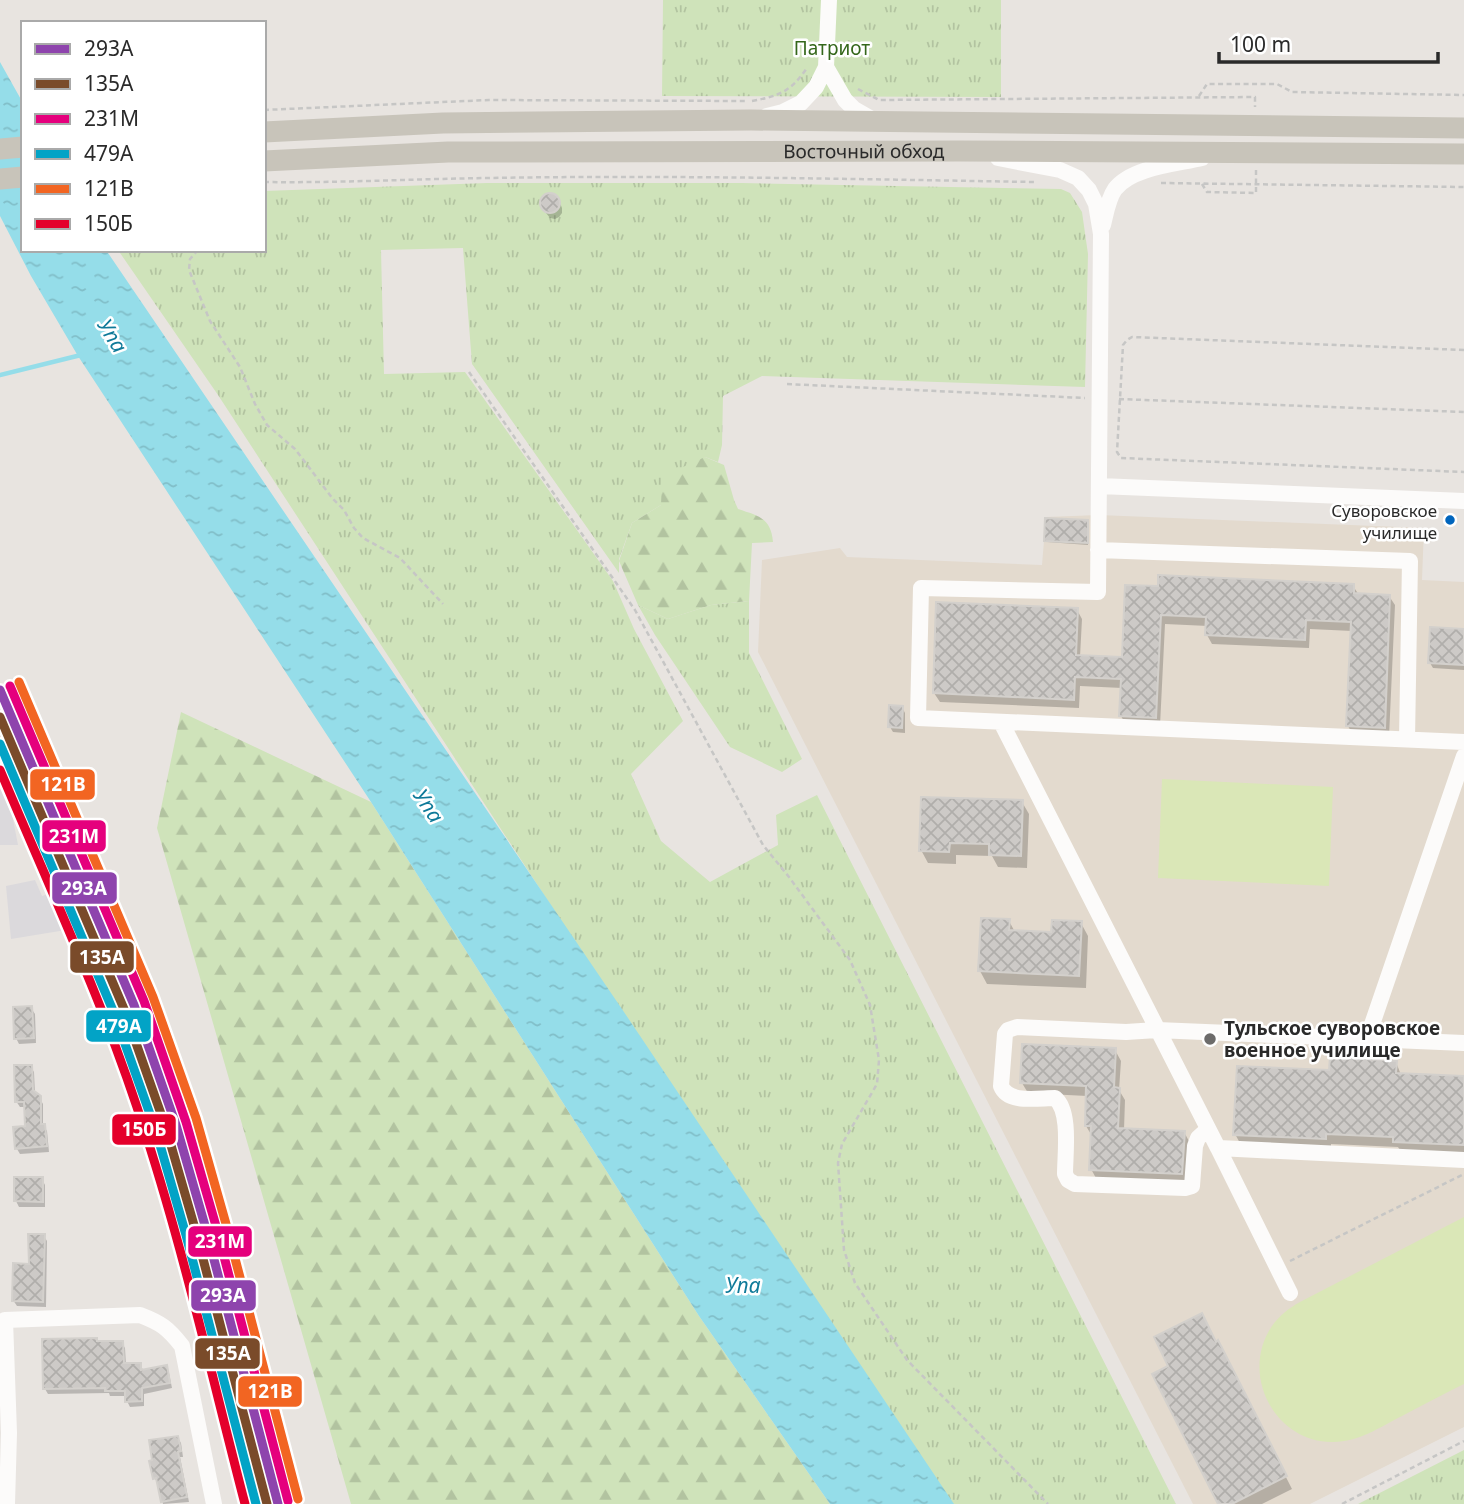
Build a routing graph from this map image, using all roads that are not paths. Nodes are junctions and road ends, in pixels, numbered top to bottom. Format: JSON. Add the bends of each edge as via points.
{"nodes":[{"id":1,"x":829,"y":0,"type":"edge"},
{"id":2,"x":826,"y":67,"type":"junction"},
{"id":3,"x":751,"y":120,"type":"junction"},
{"id":4,"x":875,"y":121,"type":"junction"},
{"id":5,"x":1464,"y":128,"type":"edge"},
{"id":6,"x":266,"y":132,"type":"edge"},
{"id":7,"x":21,"y":147,"type":"edge"},
{"id":8,"x":0,"y":149,"type":"edge"},
{"id":9,"x":958,"y":151,"type":"junction"},
{"id":10,"x":1229,"y":152,"type":"junction"},
{"id":11,"x":1464,"y":154,"type":"edge"},
{"id":12,"x":266,"y":161,"type":"edge"},
{"id":13,"x":21,"y":177,"type":"edge"},
{"id":14,"x":0,"y":179,"type":"edge"},
{"id":15,"x":1101,"y":234,"type":"junction"},
{"id":16,"x":1099,"y":486,"type":"junction"},
{"id":17,"x":1464,"y":501,"type":"edge"},
{"id":18,"x":1098,"y":550,"type":"junction"},
{"id":19,"x":1001,"y":722,"type":"junction"},
{"id":20,"x":1407,"y":739,"type":"junction"},
{"id":21,"x":1464,"y":742,"type":"edge"},
{"id":22,"x":1464,"y":756,"type":"edge"},
{"id":23,"x":1157,"y":1030,"type":"junction"},
{"id":24,"x":1367,"y":1039,"type":"junction"},
{"id":25,"x":1464,"y":1043,"type":"edge"},
{"id":26,"x":1208,"y":1129,"type":"junction"},
{"id":27,"x":1218,"y":1148,"type":"junction"},
{"id":28,"x":1464,"y":1160,"type":"edge"},
{"id":29,"x":1290,"y":1293,"type":"dead end"},
{"id":30,"x":3,"y":1321,"type":"edge"},
{"id":31,"x":3,"y":1483,"type":"edge"},
{"id":32,"x":7,"y":1504,"type":"edge"},
{"id":33,"x":214,"y":1504,"type":"edge"}],
"edges":[{"from":1,"to":2,"type":"street"},
{"from":2,"to":3,"type":"street","name":"Восточный обход","via":[[816,87],[800,103]]},
{"from":2,"to":4,"type":"street","name":"Восточный обход","via":[[845,100]]},
{"from":3,"to":4,"type":"main road","name":"Восточный обход"},
{"from":3,"to":6,"type":"main road","name":"Восточный обход","via":[[443,123]]},
{"from":4,"to":5,"type":"main road","name":"Восточный обход"},
{"from":7,"to":8,"type":"main road"},
{"from":9,"to":10,"type":"main road","name":"Восточный обход"},
{"from":9,"to":12,"type":"main road","name":"Восточный обход","via":[[448,152]]},
{"from":9,"to":15,"type":"street","via":[[1060,170],[1078,178],[1096,204]]},
{"from":10,"to":11,"type":"main road","name":"Восточный обход"},
{"from":10,"to":15,"type":"street","via":[[1143,172],[1124,181],[1114,190]]},
{"from":13,"to":14,"type":"main road"},
{"from":15,"to":16,"type":"street"},
{"from":16,"to":17,"type":"street"},
{"from":16,"to":18,"type":"street"},
{"from":18,"to":19,"type":"street","via":[[1098,593],[921,589],[918,718]]},
{"from":18,"to":20,"type":"street","via":[[1409,561]]},
{"from":19,"to":20,"type":"street"},
{"from":19,"to":23,"type":"street"},
{"from":20,"to":21,"type":"street"},
{"from":22,"to":24,"type":"street"},
{"from":23,"to":24,"type":"street"},
{"from":23,"to":26,"type":"street"},
{"from":23,"to":26,"type":"street","via":[[1008,1030],[1001,1086],[1013,1098],[1055,1098],[1060,1103],[1065,1114],[1065,1174],[1075,1184],[1192,1186],[1195,1146]]},
{"from":24,"to":25,"type":"street"},
{"from":26,"to":27,"type":"street"},
{"from":27,"to":28,"type":"street"},
{"from":27,"to":29,"type":"street"},
{"from":30,"to":31,"type":"street","via":[[9,1433]]},
{"from":30,"to":33,"type":"street","via":[[140,1315],[171,1331],[182,1346]]},
{"from":31,"to":32,"type":"street"}]}
